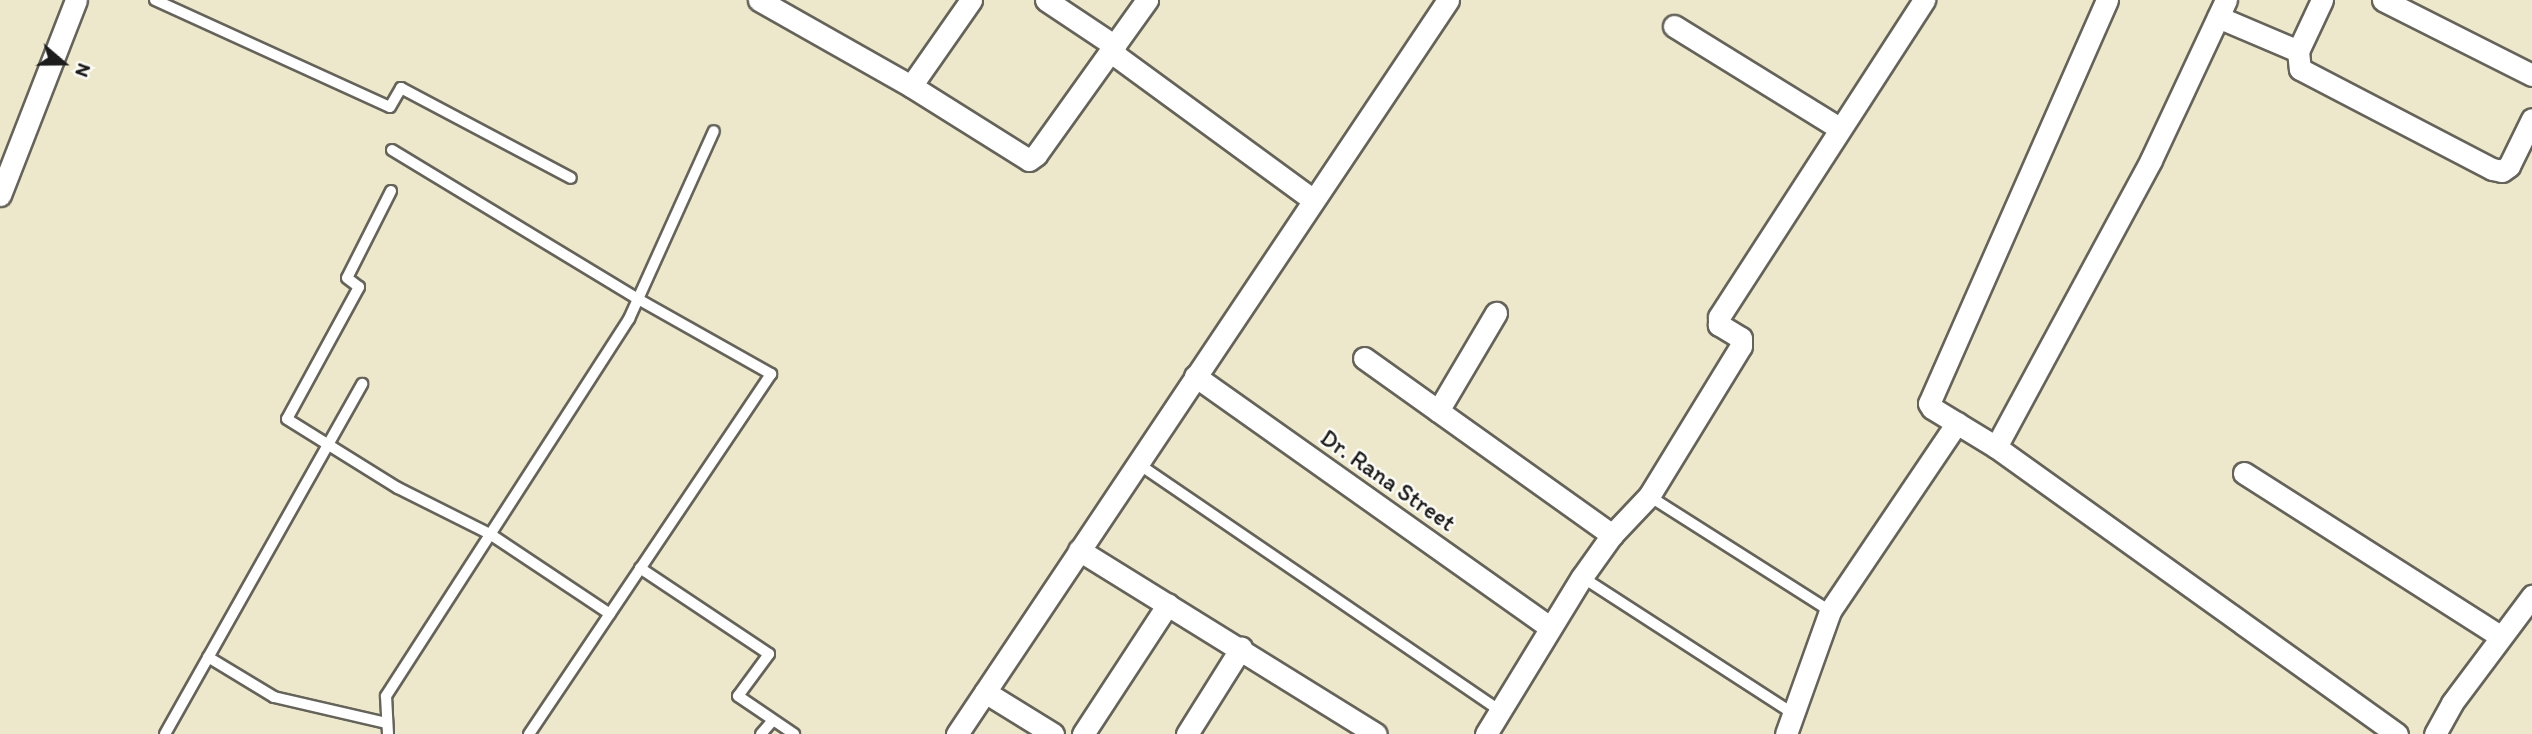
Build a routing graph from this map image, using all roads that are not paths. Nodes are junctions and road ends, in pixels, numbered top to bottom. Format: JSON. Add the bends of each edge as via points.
{"nodes":[{"id":1,"x":76,"y":0,"type":"edge"},
{"id":2,"x":155,"y":0,"type":"edge"},
{"id":3,"x":759,"y":0,"type":"edge"},
{"id":4,"x":971,"y":0,"type":"edge"},
{"id":5,"x":1046,"y":0,"type":"edge"},
{"id":6,"x":1147,"y":0,"type":"edge"},
{"id":7,"x":1448,"y":0,"type":"edge"},
{"id":8,"x":1924,"y":0,"type":"edge"},
{"id":9,"x":2107,"y":0,"type":"edge"},
{"id":10,"x":2322,"y":0,"type":"edge"},
{"id":11,"x":2383,"y":0,"type":"edge"},
{"id":12,"x":2222,"y":8,"type":"edge"},
{"id":13,"x":1674,"y":26,"type":"dead end"},
{"id":14,"x":1113,"y":49,"type":"junction"},
{"id":15,"x":2298,"y":51,"type":"junction"},
{"id":16,"x":2532,"y":75,"type":"edge"},
{"id":17,"x":911,"y":86,"type":"junction"},
{"id":18,"x":2532,"y":119,"type":"edge"},
{"id":19,"x":1839,"y":128,"type":"junction"},
{"id":20,"x":714,"y":131,"type":"dead end"},
{"id":21,"x":392,"y":150,"type":"dead end"},
{"id":22,"x":571,"y":178,"type":"dead end"},
{"id":23,"x":2,"y":185,"type":"edge"},
{"id":24,"x":391,"y":191,"type":"dead end"},
{"id":25,"x":1312,"y":198,"type":"junction"},
{"id":26,"x":638,"y":299,"type":"junction"},
{"id":27,"x":1496,"y":313,"type":"dead end"},
{"id":28,"x":1364,"y":358,"type":"dead end"},
{"id":29,"x":1195,"y":376,"type":"junction"},
{"id":30,"x":362,"y":384,"type":"dead end"},
{"id":31,"x":1438,"y":411,"type":"junction"},
{"id":32,"x":1957,"y":423,"type":"junction"},
{"id":33,"x":328,"y":443,"type":"junction"},
{"id":34,"x":1996,"y":447,"type":"junction"},
{"id":35,"x":1137,"y":463,"type":"junction"},
{"id":36,"x":2244,"y":473,"type":"dead end"},
{"id":37,"x":1650,"y":496,"type":"junction"},
{"id":38,"x":490,"y":534,"type":"junction"},
{"id":39,"x":1612,"y":535,"type":"junction"},
{"id":40,"x":1079,"y":550,"type":"junction"},
{"id":41,"x":640,"y":568,"type":"junction"},
{"id":42,"x":1582,"y":577,"type":"junction"},
{"id":43,"x":2532,"y":596,"type":"edge"},
{"id":44,"x":1168,"y":604,"type":"junction"},
{"id":45,"x":1830,"y":611,"type":"junction"},
{"id":46,"x":610,"y":614,"type":"junction"},
{"id":47,"x":1550,"y":627,"type":"junction"},
{"id":48,"x":2500,"y":636,"type":"junction"},
{"id":49,"x":1241,"y":648,"type":"junction"},
{"id":50,"x":208,"y":657,"type":"junction"},
{"id":51,"x":985,"y":692,"type":"junction"},
{"id":52,"x":1501,"y":711,"type":"junction"},
{"id":53,"x":1791,"y":712,"type":"junction"},
{"id":54,"x":773,"y":720,"type":"junction"},
{"id":55,"x":387,"y":728,"type":"edge"},
{"id":56,"x":165,"y":734,"type":"edge"},
{"id":57,"x":529,"y":734,"type":"edge"},
{"id":58,"x":761,"y":734,"type":"edge"},
{"id":59,"x":794,"y":734,"type":"edge"},
{"id":60,"x":957,"y":734,"type":"edge"},
{"id":61,"x":1052,"y":734,"type":"edge"},
{"id":62,"x":1083,"y":734,"type":"edge"},
{"id":63,"x":1187,"y":734,"type":"edge"},
{"id":64,"x":1376,"y":734,"type":"edge"},
{"id":65,"x":1486,"y":734,"type":"edge"},
{"id":66,"x":1786,"y":734,"type":"edge"},
{"id":67,"x":2397,"y":734,"type":"edge"},
{"id":68,"x":2435,"y":734,"type":"edge"}],
"edges":[{"from":1,"to":23,"type":"street"},
{"from":2,"to":22,"type":"lane","via":[[390,107],[401,88]]},
{"from":3,"to":17,"type":"street"},
{"from":4,"to":17,"type":"street"},
{"from":5,"to":14,"type":"street"},
{"from":6,"to":14,"type":"street"},
{"from":7,"to":25,"type":"street"},
{"from":8,"to":19,"type":"street"},
{"from":9,"to":32,"type":"street","via":[[1930,397],[1932,408]]},
{"from":10,"to":15,"type":"street"},
{"from":11,"to":16,"type":"street"},
{"from":12,"to":15,"type":"street"},
{"from":12,"to":34,"type":"street","via":[[2151,160]]},
{"from":13,"to":19,"type":"street"},
{"from":14,"to":17,"type":"street","via":[[1029,160]]},
{"from":14,"to":25,"type":"street"},
{"from":15,"to":18,"type":"street","via":[[2300,69],[2492,169],[2502,171],[2509,166]]},
{"from":19,"to":37,"type":"street","via":[[1719,317],[1719,324],[1741,338],[1741,346]]},
{"from":20,"to":26,"type":"lane"},
{"from":21,"to":26,"type":"lane"},
{"from":24,"to":33,"type":"lane","via":[[347,278],[359,287],[287,419]]},
{"from":25,"to":29,"type":"street"},
{"from":26,"to":38,"type":"lane"},
{"from":26,"to":41,"type":"lane","via":[[771,374]]},
{"from":27,"to":31,"type":"street"},
{"from":28,"to":31,"type":"street"},
{"from":29,"to":35,"type":"street"},
{"from":29,"to":47,"type":"street","name":"Dr. Rana Street"},
{"from":30,"to":33,"type":"lane"},
{"from":31,"to":39,"type":"street"},
{"from":32,"to":34,"type":"street"},
{"from":32,"to":45,"type":"street"},
{"from":33,"to":38,"type":"lane","via":[[398,488]]},
{"from":33,"to":50,"type":"lane"},
{"from":34,"to":67,"type":"street"},
{"from":35,"to":40,"type":"street"},
{"from":35,"to":52,"type":"lane"},
{"from":36,"to":48,"type":"street"},
{"from":37,"to":39,"type":"street"},
{"from":37,"to":45,"type":"lane"},
{"from":38,"to":46,"type":"lane"},
{"from":38,"to":55,"type":"lane","via":[[386,696]]},
{"from":39,"to":42,"type":"street"},
{"from":40,"to":44,"type":"street"},
{"from":40,"to":51,"type":"street"},
{"from":41,"to":46,"type":"lane"},
{"from":41,"to":54,"type":"lane","via":[[769,654],[738,696]]},
{"from":42,"to":47,"type":"street"},
{"from":42,"to":53,"type":"lane"},
{"from":43,"to":48,"type":"street"},
{"from":44,"to":49,"type":"street"},
{"from":44,"to":62,"type":"street"},
{"from":45,"to":53,"type":"street"},
{"from":46,"to":57,"type":"lane"},
{"from":47,"to":52,"type":"street"},
{"from":48,"to":68,"type":"street"},
{"from":49,"to":63,"type":"street"},
{"from":49,"to":64,"type":"street"},
{"from":50,"to":55,"type":"lane","via":[[274,697]]},
{"from":50,"to":56,"type":"lane"},
{"from":51,"to":60,"type":"street"},
{"from":51,"to":61,"type":"street"},
{"from":52,"to":65,"type":"street"},
{"from":53,"to":66,"type":"street"},
{"from":54,"to":58,"type":"lane"},
{"from":54,"to":59,"type":"lane"}]}
